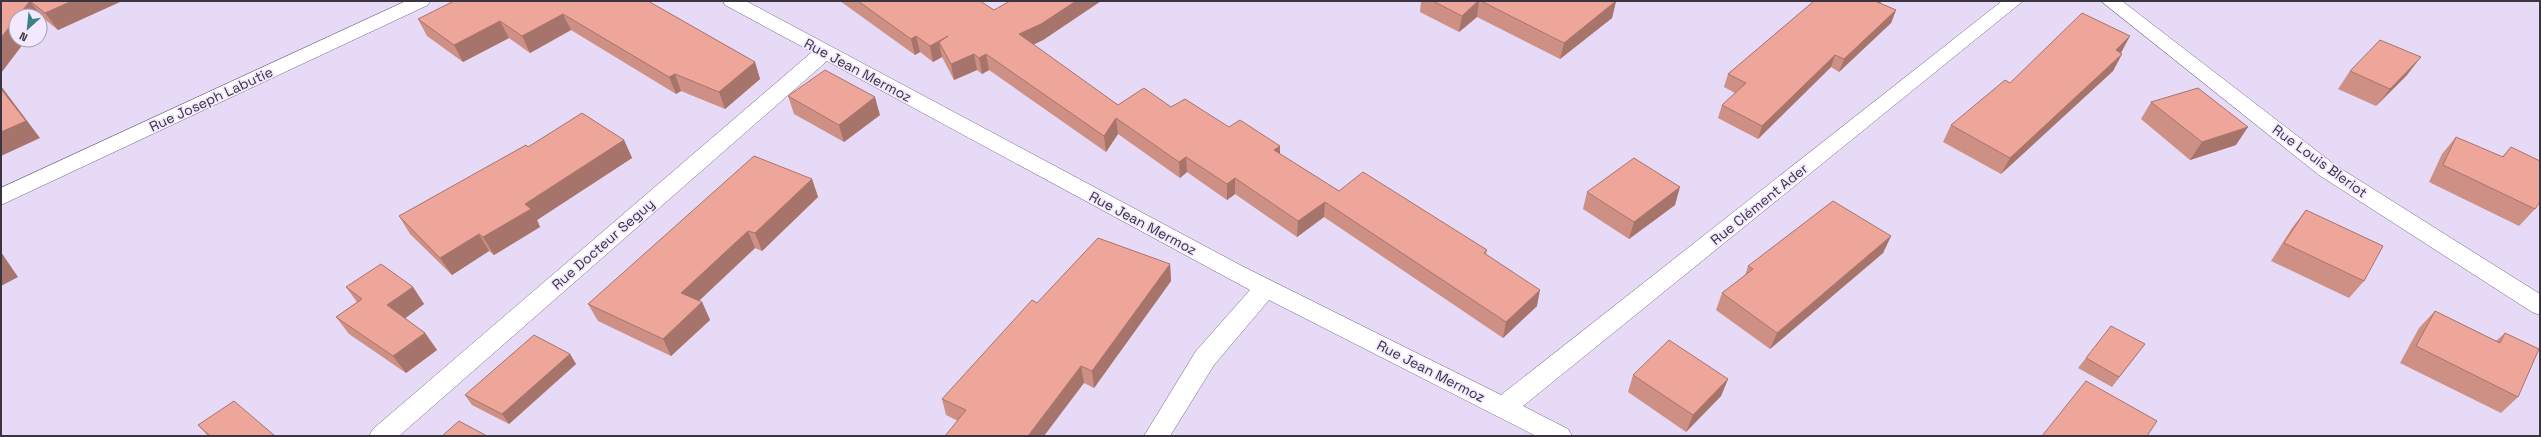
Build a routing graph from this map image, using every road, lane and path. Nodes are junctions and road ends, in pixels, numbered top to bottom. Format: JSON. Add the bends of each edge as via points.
{"nodes":[{"id":1,"x":421,"y":1,"type":"edge"},
{"id":2,"x":732,"y":1,"type":"edge"},
{"id":3,"x":2014,"y":1,"type":"edge"},
{"id":4,"x":2110,"y":1,"type":"edge"},
{"id":5,"x":825,"y":52,"type":"junction"},
{"id":6,"x":1,"y":197,"type":"edge"},
{"id":7,"x":1266,"y":288,"type":"junction"},
{"id":8,"x":2540,"y":306,"type":"edge"},
{"id":9,"x":1504,"y":407,"type":"junction"},
{"id":10,"x":382,"y":436,"type":"edge"},
{"id":11,"x":1157,"y":436,"type":"edge"},
{"id":12,"x":1559,"y":436,"type":"edge"}],
"edges":[{"from":1,"to":6,"type":"street","name":"Rue Joseph Labutie"},
{"from":2,"to":5,"type":"street","name":"Rue Jean Mermoz"},
{"from":3,"to":9,"type":"street","name":"Rue Clément Ader"},
{"from":4,"to":8,"type":"street","name":"Rue Louis Bleriot","via":[[2327,170]]},
{"from":5,"to":7,"type":"street","name":"Rue Jean Mermoz"},
{"from":5,"to":10,"type":"street","name":"Rue Docteur Seguy"},
{"from":7,"to":9,"type":"street","name":"Rue Jean Mermoz"},
{"from":7,"to":11,"type":"street","via":[[1205,358]]},
{"from":9,"to":12,"type":"street","name":"Rue Jean Mermoz"}]}
